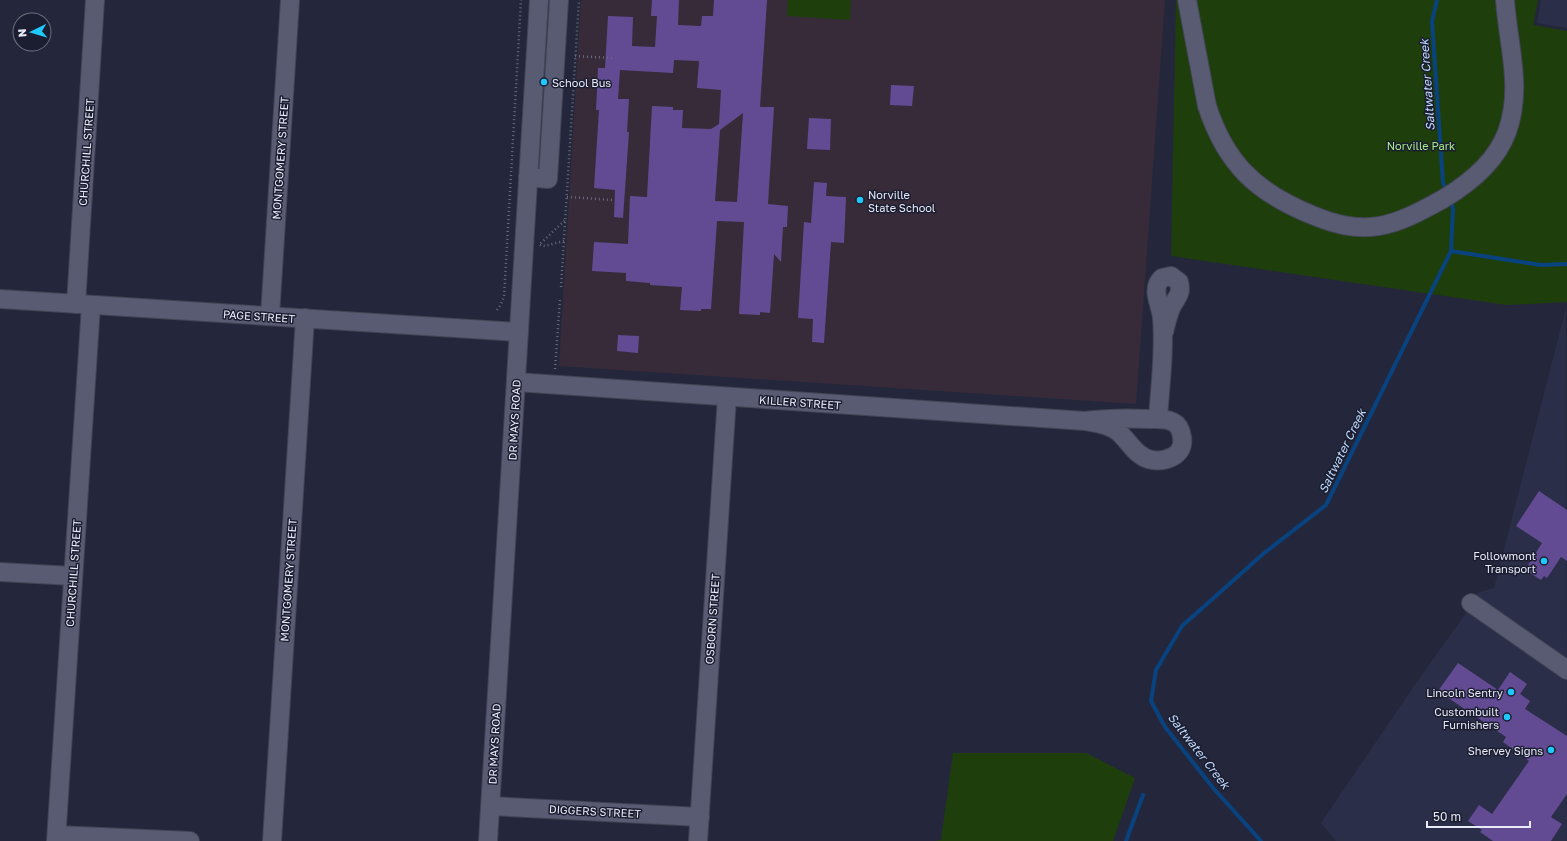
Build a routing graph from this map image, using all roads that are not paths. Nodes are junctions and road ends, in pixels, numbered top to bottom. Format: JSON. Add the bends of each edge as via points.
{"nodes":[{"id":1,"x":96,"y":0,"type":"edge"},
{"id":2,"x":290,"y":0,"type":"edge"},
{"id":3,"x":539,"y":0,"type":"edge"},
{"id":4,"x":559,"y":0,"type":"edge"},
{"id":5,"x":1187,"y":0,"type":"edge"},
{"id":6,"x":1505,"y":0,"type":"edge"},
{"id":7,"x":528,"y":178,"type":"junction"},
{"id":8,"x":0,"y":299,"type":"edge"},
{"id":9,"x":84,"y":304,"type":"junction"},
{"id":10,"x":270,"y":316,"type":"junction"},
{"id":11,"x":304,"y":318,"type":"junction"},
{"id":12,"x":518,"y":332,"type":"junction"},
{"id":13,"x":1164,"y":332,"type":"dead end"},
{"id":14,"x":516,"y":382,"type":"junction"},
{"id":15,"x":727,"y":397,"type":"junction"},
{"id":16,"x":1158,"y":419,"type":"junction"},
{"id":17,"x":1085,"y":421,"type":"junction"},
{"id":18,"x":0,"y":572,"type":"edge"},
{"id":19,"x":73,"y":576,"type":"junction"},
{"id":20,"x":1471,"y":603,"type":"dead end"},
{"id":21,"x":1567,"y":670,"type":"edge"},
{"id":22,"x":491,"y":806,"type":"junction"},
{"id":23,"x":700,"y":817,"type":"junction"},
{"id":24,"x":57,"y":838,"type":"edge"},
{"id":25,"x":190,"y":841,"type":"edge"},
{"id":26,"x":272,"y":841,"type":"edge"},
{"id":27,"x":488,"y":841,"type":"edge"},
{"id":28,"x":698,"y":841,"type":"edge"}],
"edges":[{"from":1,"to":9,"type":"street","name":"CHURCHILL STREET"},
{"from":2,"to":10,"type":"street","name":"MONTGOMERY STREET"},
{"from":3,"to":7,"type":"street","name":"DR MAYS ROAD"},
{"from":4,"to":7,"type":"street","via":[[548,179]]},
{"from":5,"to":6,"type":"street","via":[[1207,106],[1220,139],[1240,169],[1266,192],[1288,205],[1334,224],[1363,228],[1396,222],[1447,196],[1470,181],[1488,164],[1498,149],[1507,132],[1515,92],[1515,70]]},
{"from":7,"to":12,"type":"street","name":"DR MAYS ROAD"},
{"from":8,"to":9,"type":"street","name":"PAGE STREET"},
{"from":9,"to":10,"type":"street","name":"PAGE STREET"},
{"from":9,"to":19,"type":"street","name":"CHURCHILL STREET"},
{"from":10,"to":11,"type":"street","name":"PAGE STREET"},
{"from":11,"to":12,"type":"street","name":"PAGE STREET"},
{"from":11,"to":26,"type":"street","name":"MONTGOMERY STREET"},
{"from":12,"to":14,"type":"street","name":"DR MAYS ROAD"},
{"from":13,"to":16,"type":"street"},
{"from":14,"to":15,"type":"street","name":"KILLER STREET"},
{"from":14,"to":22,"type":"street","name":"DR MAYS ROAD"},
{"from":15,"to":17,"type":"street","name":"KILLER STREET"},
{"from":15,"to":23,"type":"street","name":"OSBORN STREET"},
{"from":16,"to":17,"type":"street","via":[[1111,418]]},
{"from":16,"to":17,"type":"street","via":[[1175,423],[1182,433],[1180,451],[1165,460],[1147,458],[1137,452],[1115,430]]},
{"from":18,"to":19,"type":"street"},
{"from":19,"to":24,"type":"street","name":"CHURCHILL STREET"},
{"from":20,"to":21,"type":"street"},
{"from":22,"to":23,"type":"street","name":"DIGGERS STREET"},
{"from":22,"to":27,"type":"street","name":"DR MAYS ROAD"},
{"from":23,"to":28,"type":"street","name":"OSBORN STREET"},
{"from":24,"to":25,"type":"street"}]}
